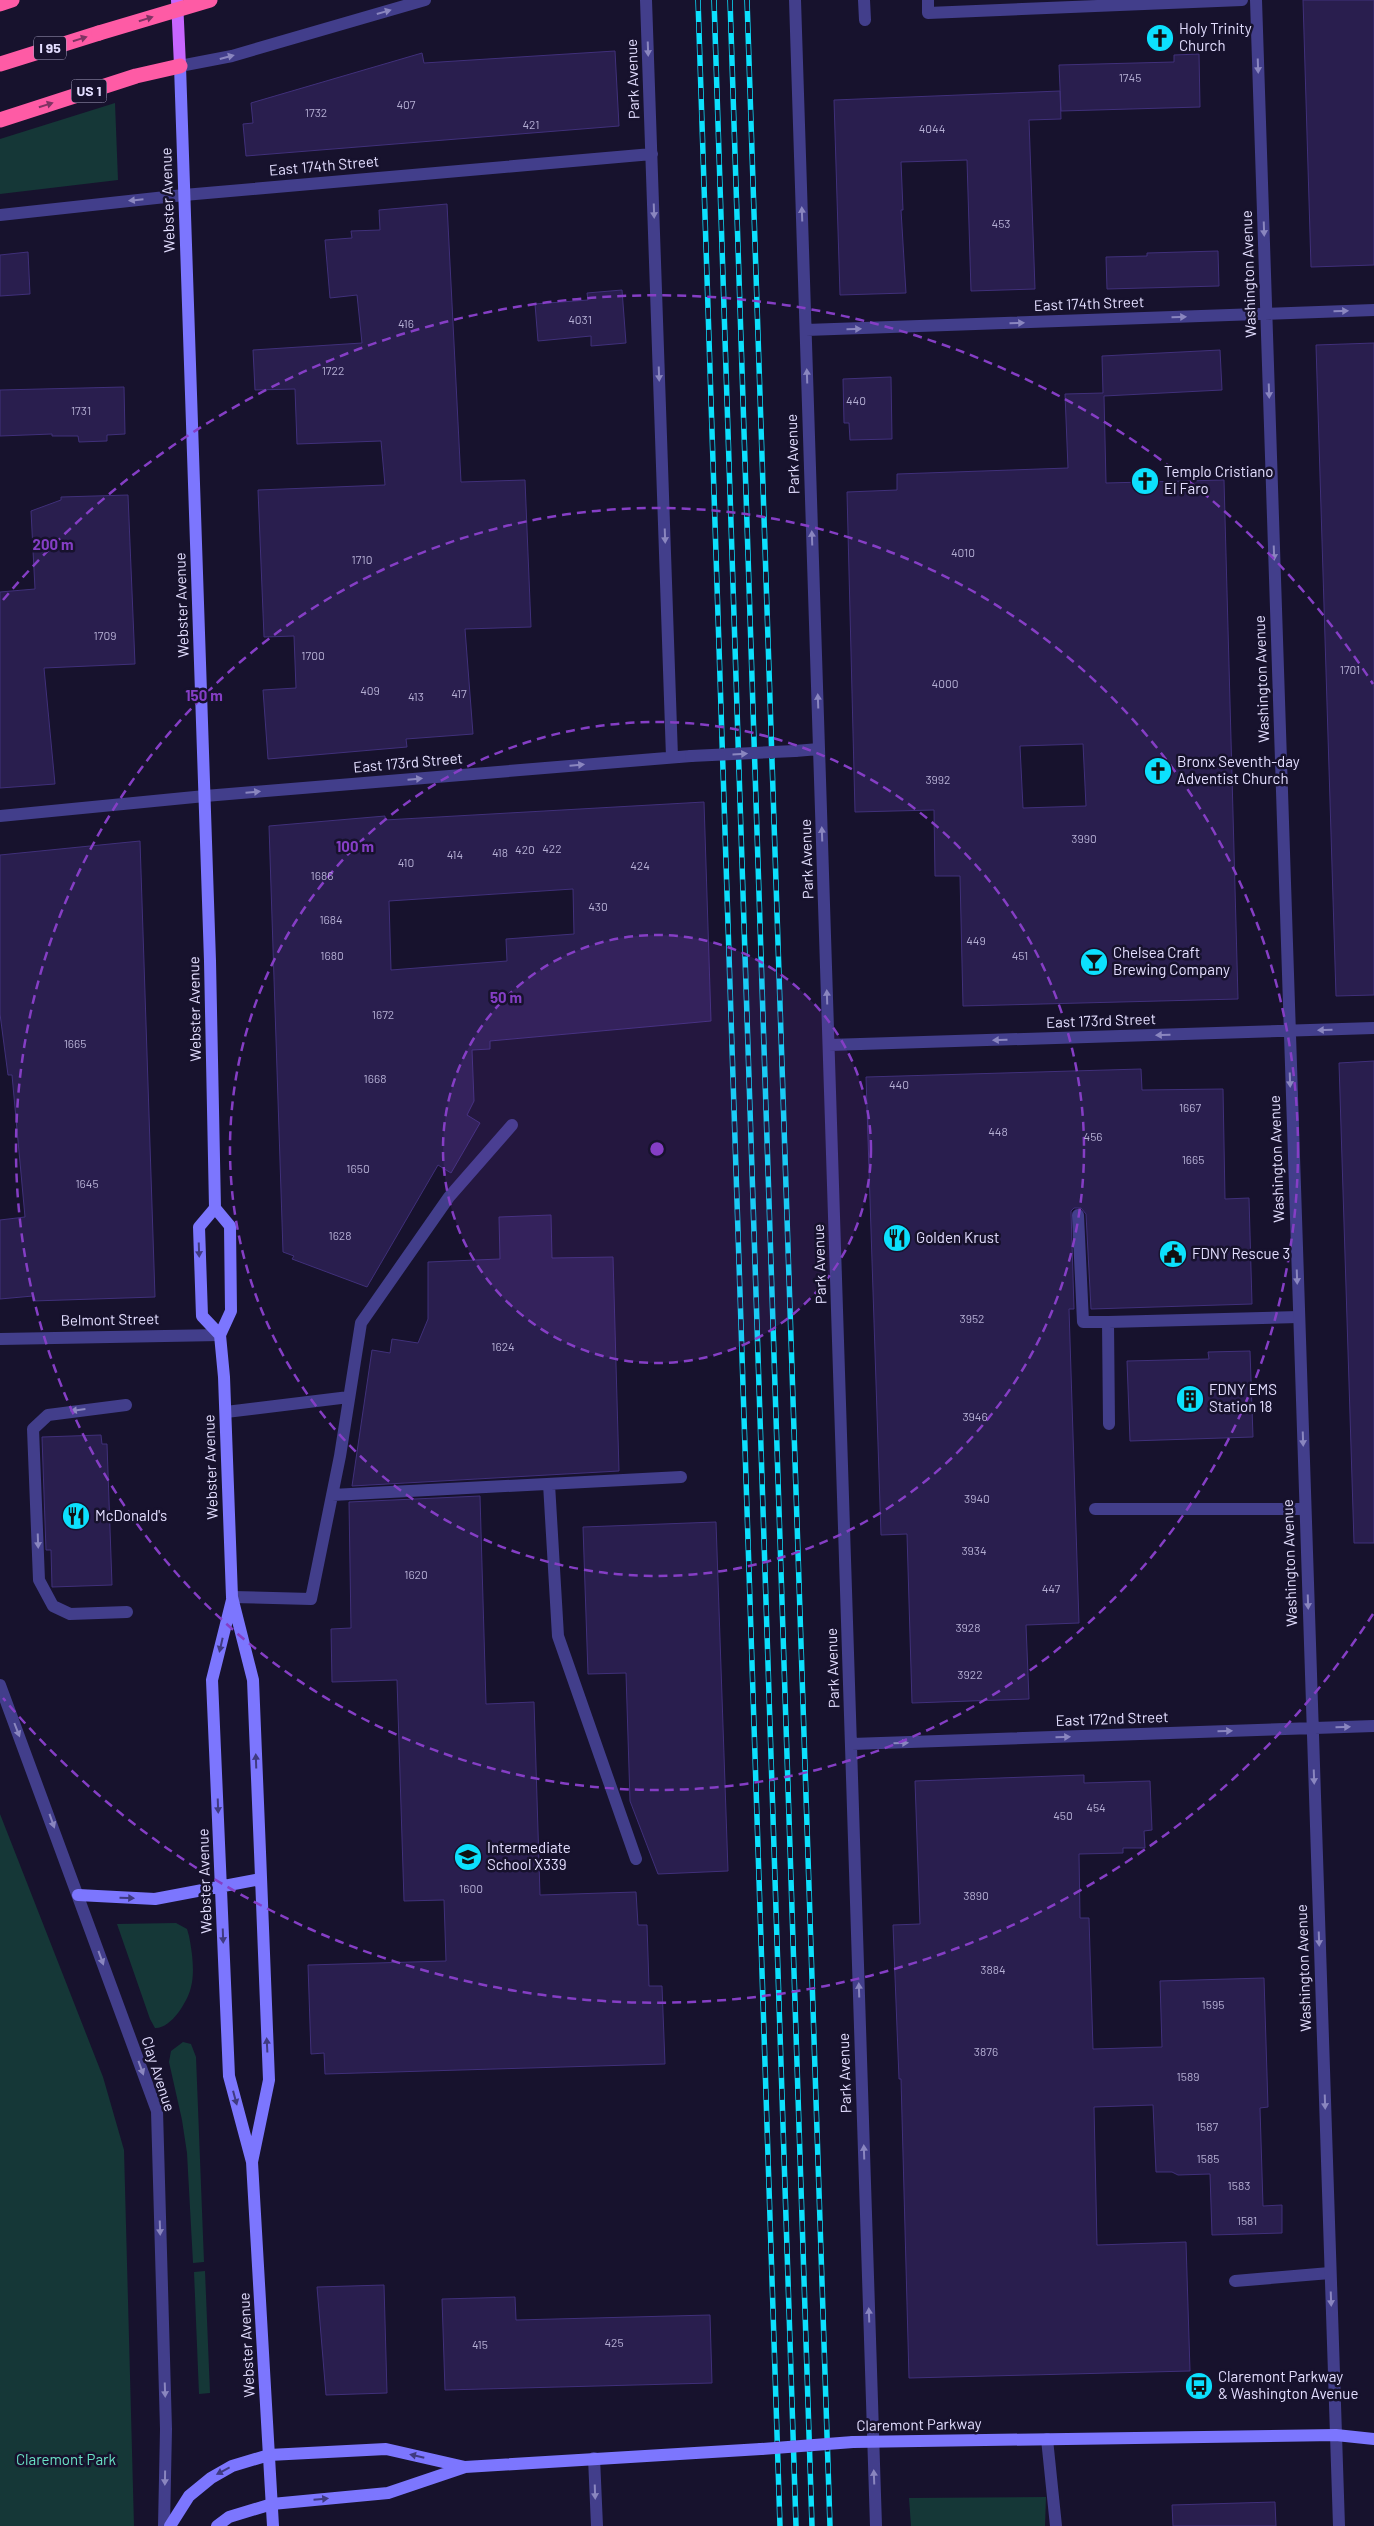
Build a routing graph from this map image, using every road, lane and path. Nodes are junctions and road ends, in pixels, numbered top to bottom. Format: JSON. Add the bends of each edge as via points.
{"nodes":[{"id":1,"x":12,"y":0,"type":"edge"},
{"id":2,"x":178,"y":0,"type":"edge"},
{"id":3,"x":210,"y":0,"type":"edge"},
{"id":4,"x":424,"y":0,"type":"edge"},
{"id":5,"x":646,"y":0,"type":"edge"},
{"id":6,"x":795,"y":0,"type":"edge"},
{"id":7,"x":864,"y":0,"type":"edge"},
{"id":8,"x":928,"y":0,"type":"edge"},
{"id":9,"x":1242,"y":0,"type":"edge"},
{"id":10,"x":1256,"y":0,"type":"edge"},
{"id":11,"x":0,"y":4,"type":"edge"},
{"id":12,"x":865,"y":20,"type":"dead end"},
{"id":13,"x":0,"y":64,"type":"edge"},
{"id":14,"x":180,"y":66,"type":"junction"},
{"id":15,"x":0,"y":120,"type":"edge"},
{"id":16,"x":652,"y":154,"type":"junction"},
{"id":17,"x":184,"y":195,"type":"junction"},
{"id":18,"x":0,"y":215,"type":"edge"},
{"id":19,"x":1374,"y":310,"type":"edge"},
{"id":20,"x":1266,"y":314,"type":"junction"},
{"id":21,"x":806,"y":330,"type":"junction"},
{"id":22,"x":819,"y":750,"type":"junction"},
{"id":23,"x":672,"y":757,"type":"junction"},
{"id":24,"x":205,"y":796,"type":"junction"},
{"id":25,"x":0,"y":816,"type":"edge"},
{"id":26,"x":1374,"y":1028,"type":"edge"},
{"id":27,"x":1289,"y":1031,"type":"junction"},
{"id":28,"x":829,"y":1045,"type":"junction"},
{"id":29,"x":512,"y":1125,"type":"dead end"},
{"id":30,"x":215,"y":1208,"type":"junction"},
{"id":31,"x":1078,"y":1215,"type":"dead end"},
{"id":32,"x":1299,"y":1317,"type":"junction"},
{"id":33,"x":1108,"y":1322,"type":"junction"},
{"id":34,"x":220,"y":1335,"type":"junction"},
{"id":35,"x":0,"y":1339,"type":"edge"},
{"id":36,"x":349,"y":1397,"type":"junction"},
{"id":37,"x":126,"y":1405,"type":"dead end"},
{"id":38,"x":226,"y":1412,"type":"junction"},
{"id":39,"x":1109,"y":1424,"type":"dead end"},
{"id":40,"x":681,"y":1477,"type":"dead end"},
{"id":41,"x":549,"y":1484,"type":"junction"},
{"id":42,"x":332,"y":1495,"type":"junction"},
{"id":43,"x":1305,"y":1508,"type":"junction"},
{"id":44,"x":1095,"y":1509,"type":"dead end"},
{"id":45,"x":232,"y":1597,"type":"junction"},
{"id":46,"x":127,"y":1612,"type":"dead end"},
{"id":47,"x":0,"y":1684,"type":"edge"},
{"id":48,"x":1374,"y":1726,"type":"edge"},
{"id":49,"x":1312,"y":1728,"type":"junction"},
{"id":50,"x":852,"y":1744,"type":"junction"},
{"id":51,"x":636,"y":1859,"type":"dead end"},
{"id":52,"x":261,"y":1879,"type":"junction"},
{"id":53,"x":221,"y":1887,"type":"junction"},
{"id":54,"x":78,"y":1895,"type":"junction"},
{"id":55,"x":252,"y":2162,"type":"junction"},
{"id":56,"x":1330,"y":2273,"type":"junction"},
{"id":57,"x":1235,"y":2281,"type":"dead end"},
{"id":58,"x":1336,"y":2435,"type":"junction"},
{"id":59,"x":1047,"y":2439,"type":"junction"},
{"id":60,"x":1374,"y":2439,"type":"edge"},
{"id":61,"x":872,"y":2441,"type":"junction"},
{"id":62,"x":269,"y":2455,"type":"junction"},
{"id":63,"x":594,"y":2458,"type":"junction"},
{"id":64,"x":465,"y":2467,"type":"junction"},
{"id":65,"x":272,"y":2504,"type":"junction"},
{"id":66,"x":164,"y":2526,"type":"edge"},
{"id":67,"x":170,"y":2526,"type":"edge"},
{"id":68,"x":217,"y":2526,"type":"edge"},
{"id":69,"x":273,"y":2526,"type":"edge"},
{"id":70,"x":597,"y":2526,"type":"edge"},
{"id":71,"x":876,"y":2526,"type":"edge"},
{"id":72,"x":1056,"y":2526,"type":"edge"},
{"id":73,"x":1339,"y":2526,"type":"edge"}],
"edges":[{"from":1,"to":11,"type":"highway"},
{"from":2,"to":14,"type":"main road","name":"Webster Avenue"},
{"from":13,"to":3,"type":"highway","number":"I 95","one_way":true,"bridge":true},
{"from":14,"to":4,"type":"street","one_way":true,"via":[[232,56]]},
{"from":5,"to":16,"type":"street","name":"Park Avenue","one_way":true},
{"from":21,"to":6,"type":"street","name":"Park Avenue","one_way":true},
{"from":7,"to":12,"type":"street"},
{"from":8,"to":9,"type":"street","via":[[928,12]]},
{"from":10,"to":20,"type":"street","name":"Washington Avenue","one_way":true},
{"from":15,"to":14,"type":"highway","number":"US 1","one_way":true,"via":[[136,76]]},
{"from":14,"to":17,"type":"main road","name":"Webster Avenue"},
{"from":16,"to":17,"type":"street","name":"East 174th Street"},
{"from":16,"to":23,"type":"street","name":"Park Avenue","one_way":true},
{"from":17,"to":18,"type":"street","name":"East 174th Street","one_way":true},
{"from":17,"to":24,"type":"main road","name":"Webster Avenue"},
{"from":20,"to":19,"type":"street","name":"East 174th Street","one_way":true},
{"from":21,"to":20,"type":"street","name":"East 174th Street","one_way":true},
{"from":20,"to":27,"type":"street","name":"Washington Avenue","one_way":true},
{"from":22,"to":21,"type":"street","name":"Park Avenue","one_way":true},
{"from":23,"to":22,"type":"street","name":"East 173rd Street","one_way":true,"bridge":true},
{"from":28,"to":22,"type":"street","name":"Park Avenue","one_way":true},
{"from":24,"to":23,"type":"street","name":"East 173rd Street","one_way":true},
{"from":24,"to":25,"type":"street","name":"East 173rd Street"},
{"from":24,"to":30,"type":"main road","name":"Webster Avenue"},
{"from":26,"to":27,"type":"street","name":"East 173rd Street","one_way":true},
{"from":27,"to":28,"type":"street","name":"East 173rd Street","one_way":true},
{"from":27,"to":32,"type":"street","name":"Washington Avenue","one_way":true},
{"from":28,"to":50,"type":"street","name":"Park Avenue"},
{"from":29,"to":36,"type":"street","via":[[449,1197],[361,1323]]},
{"from":30,"to":34,"type":"main road","name":"Webster Avenue","via":[[230,1226],[230,1311]]},
{"from":30,"to":34,"type":"main road","one_way":true,"via":[[198,1227],[202,1316]]},
{"from":31,"to":33,"type":"street","via":[[1083,1322]]},
{"from":32,"to":33,"type":"street"},
{"from":32,"to":43,"type":"street","name":"Washington Avenue","one_way":true},
{"from":33,"to":39,"type":"street"},
{"from":34,"to":35,"type":"street","name":"Belmont Street"},
{"from":34,"to":38,"type":"main road","name":"Webster Avenue"},
{"from":36,"to":38,"type":"street"},
{"from":36,"to":42,"type":"street"},
{"from":37,"to":46,"type":"street","one_way":true,"via":[[48,1415],[33,1429],[39,1580],[53,1606],[70,1614]]},
{"from":38,"to":45,"type":"main road","name":"Webster Avenue"},
{"from":40,"to":41,"type":"street"},
{"from":41,"to":42,"type":"street"},
{"from":41,"to":51,"type":"street","via":[[558,1636]]},
{"from":42,"to":45,"type":"street","via":[[311,1600]]},
{"from":43,"to":44,"type":"street"},
{"from":43,"to":49,"type":"street","name":"Washington Avenue","one_way":true},
{"from":52,"to":45,"type":"main road","name":"Webster Avenue","one_way":true,"via":[[253,1680]]},
{"from":45,"to":53,"type":"main road","name":"Webster Avenue","one_way":true,"via":[[212,1680]]},
{"from":47,"to":54,"type":"street","name":"Clay Avenue","one_way":true},
{"from":49,"to":48,"type":"street","name":"East 172nd Street","one_way":true},
{"from":50,"to":49,"type":"street","name":"East 172nd Street","one_way":true},
{"from":49,"to":56,"type":"street","name":"Washington Avenue","one_way":true},
{"from":61,"to":50,"type":"street","name":"Park Avenue","one_way":true},
{"from":52,"to":53,"type":"main road"},
{"from":55,"to":52,"type":"main road","name":"Webster Avenue","one_way":true,"via":[[268,2080]]},
{"from":54,"to":53,"type":"main road","one_way":true,"via":[[155,1899]]},
{"from":53,"to":55,"type":"main road","name":"Webster Avenue","one_way":true,"via":[[229,2076]]},
{"from":54,"to":66,"type":"street","name":"Clay Avenue","one_way":true,"via":[[157,2111],[166,2430]]},
{"from":55,"to":62,"type":"main road","name":"Webster Avenue"},
{"from":56,"to":57,"type":"street"},
{"from":56,"to":58,"type":"street","name":"Washington Avenue","one_way":true},
{"from":58,"to":59,"type":"main road","name":"Claremont Parkway"},
{"from":58,"to":60,"type":"main road","name":"Claremont Parkway"},
{"from":58,"to":73,"type":"street","name":"Washington Avenue"},
{"from":59,"to":61,"type":"main road","name":"Claremont Parkway"},
{"from":59,"to":72,"type":"street"},
{"from":61,"to":63,"type":"main road","name":"Claremont Parkway","bridge":true},
{"from":71,"to":61,"type":"street","name":"Park Avenue","one_way":true},
{"from":64,"to":62,"type":"main road","name":"Claremont Parkway","one_way":true,"via":[[386,2449]]},
{"from":62,"to":65,"type":"main road","name":"Webster Avenue"},
{"from":62,"to":67,"type":"main road","one_way":true,"via":[[232,2466],[211,2478],[189,2496]]},
{"from":63,"to":64,"type":"main road","name":"Claremont Parkway"},
{"from":63,"to":70,"type":"street","one_way":true},
{"from":65,"to":64,"type":"main road","name":"Claremont Parkway","one_way":true,"via":[[388,2492]]},
{"from":65,"to":68,"type":"main road","via":[[229,2517]]},
{"from":65,"to":69,"type":"main road","name":"Webster Avenue"}]}
